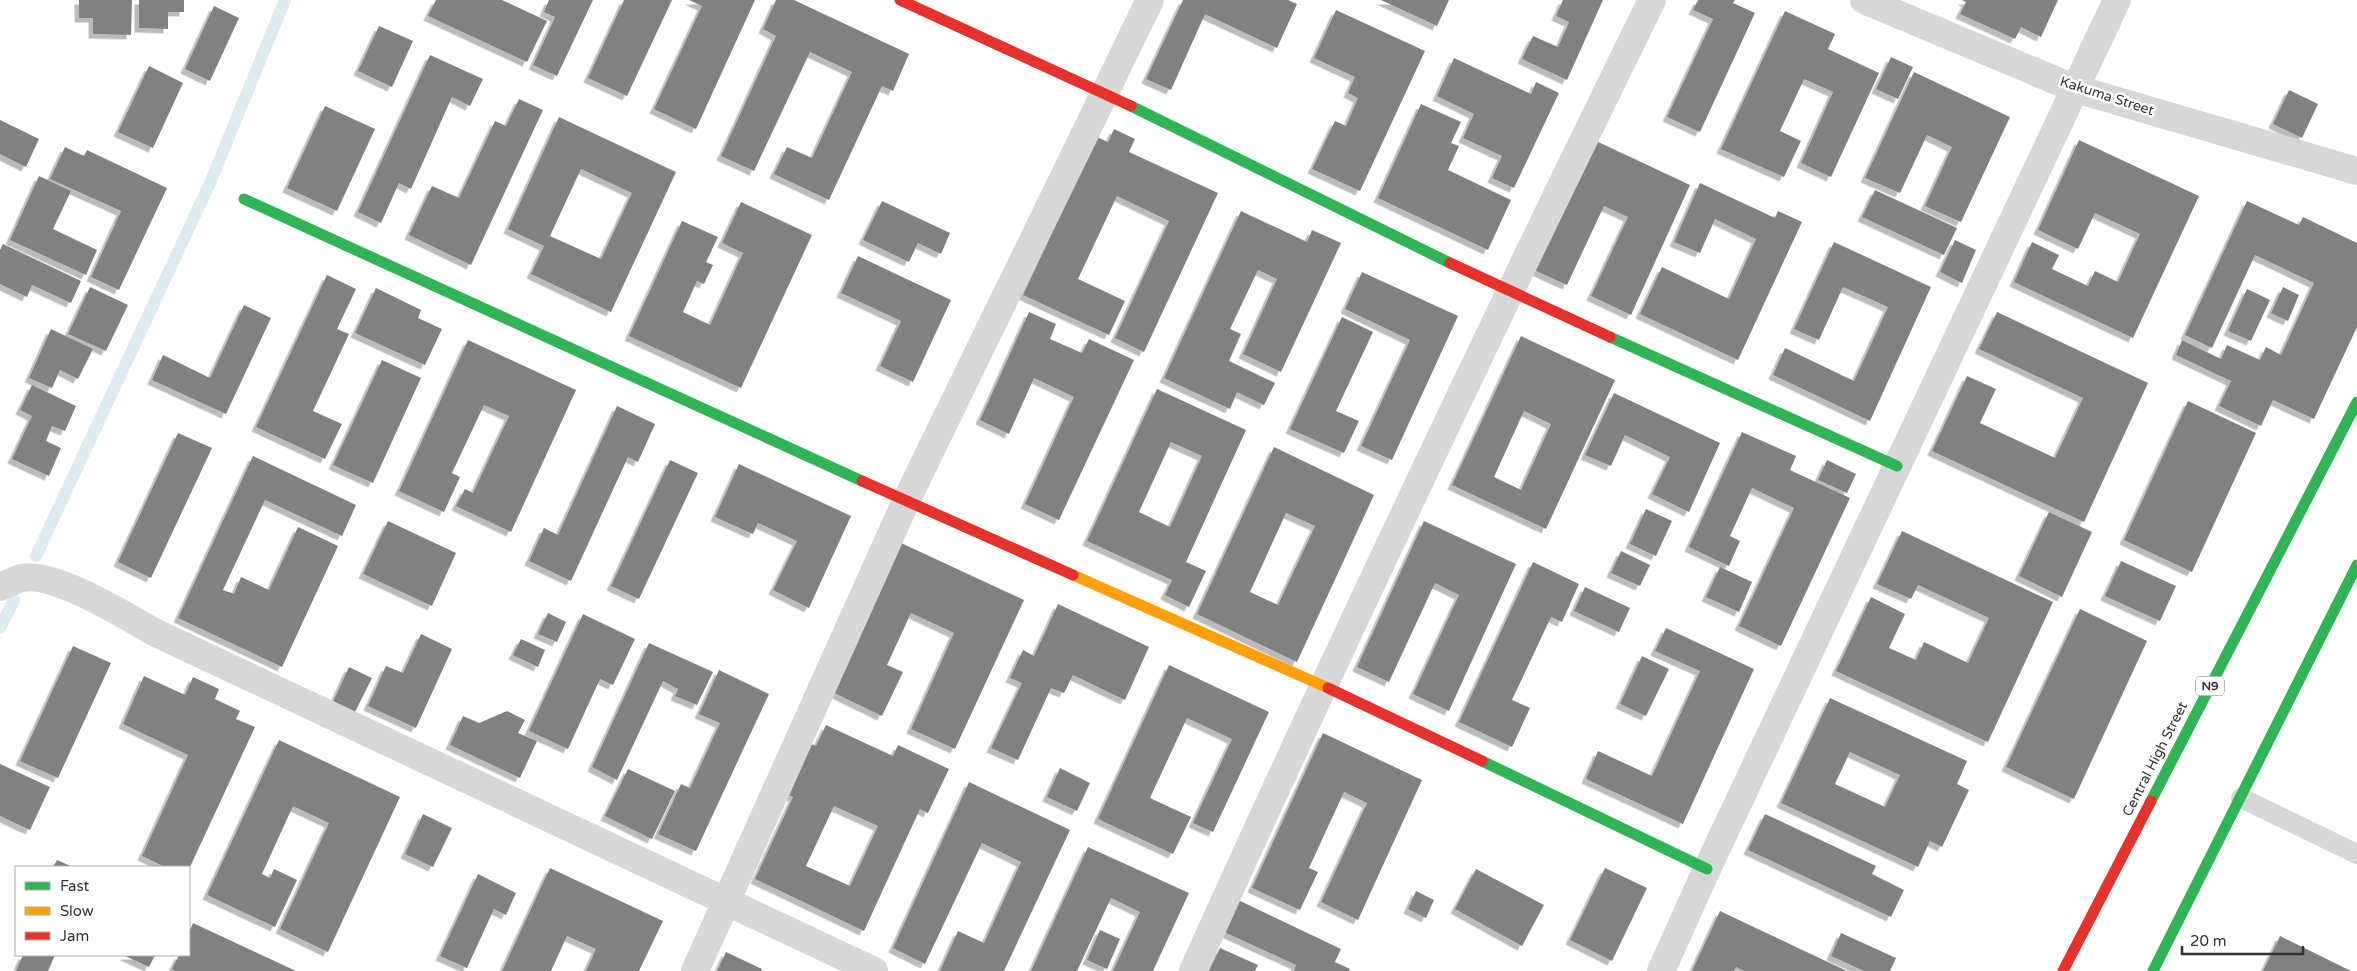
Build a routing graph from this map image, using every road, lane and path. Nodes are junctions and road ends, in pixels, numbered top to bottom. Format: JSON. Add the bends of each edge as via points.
{"nodes":[{"id":1,"x":900,"y":0,"type":"edge"},
{"id":2,"x":1150,"y":0,"type":"edge"},
{"id":3,"x":1652,"y":0,"type":"edge"},
{"id":4,"x":1864,"y":0,"type":"edge"},
{"id":5,"x":2117,"y":0,"type":"edge"},
{"id":6,"x":2076,"y":88,"type":"junction"},
{"id":7,"x":1106,"y":94,"type":"junction"},
{"id":8,"x":2357,"y":172,"type":"edge"},
{"id":9,"x":244,"y":199,"type":"dead end"},
{"id":10,"x":1509,"y":292,"type":"junction"},
{"id":11,"x":2357,"y":402,"type":"edge"},
{"id":12,"x":1897,"y":466,"type":"junction"},
{"id":13,"x":906,"y":501,"type":"junction"},
{"id":14,"x":2357,"y":565,"type":"edge"},
{"id":15,"x":0,"y":587,"type":"edge"},
{"id":16,"x":1322,"y":685,"type":"junction"},
{"id":17,"x":2241,"y":798,"type":"junction"},
{"id":18,"x":2357,"y":854,"type":"edge"},
{"id":19,"x":1707,"y":869,"type":"junction"},
{"id":20,"x":726,"y":902,"type":"junction"},
{"id":21,"x":695,"y":971,"type":"edge"},
{"id":22,"x":874,"y":971,"type":"edge"},
{"id":23,"x":1193,"y":971,"type":"edge"},
{"id":24,"x":1661,"y":971,"type":"edge"},
{"id":25,"x":2063,"y":971,"type":"edge"},
{"id":26,"x":2153,"y":971,"type":"edge"}],
"edges":[{"from":1,"to":7,"type":"main road"},
{"from":2,"to":7,"type":"street"},
{"from":3,"to":10,"type":"street"},
{"from":4,"to":6,"type":"street","name":"Kakuma Street"},
{"from":5,"to":6,"type":"street"},
{"from":6,"to":8,"type":"street","name":"Kakuma Street"},
{"from":6,"to":12,"type":"street"},
{"from":7,"to":10,"type":"main road"},
{"from":7,"to":13,"type":"street"},
{"from":9,"to":13,"type":"main road"},
{"from":10,"to":12,"type":"main road"},
{"from":10,"to":16,"type":"street"},
{"from":11,"to":25,"type":"main road","name":"Central High Street","number":"N9"},
{"from":12,"to":19,"type":"street"},
{"from":13,"to":16,"type":"main road"},
{"from":13,"to":20,"type":"street"},
{"from":14,"to":17,"type":"main road"},
{"from":15,"to":20,"type":"street","via":[[23,578],[43,580],[81,592],[156,633]]},
{"from":16,"to":19,"type":"main road"},
{"from":16,"to":23,"type":"street"},
{"from":17,"to":18,"type":"lane"},
{"from":17,"to":26,"type":"main road"},
{"from":19,"to":24,"type":"street"},
{"from":20,"to":21,"type":"street"},
{"from":20,"to":22,"type":"street"}]}
